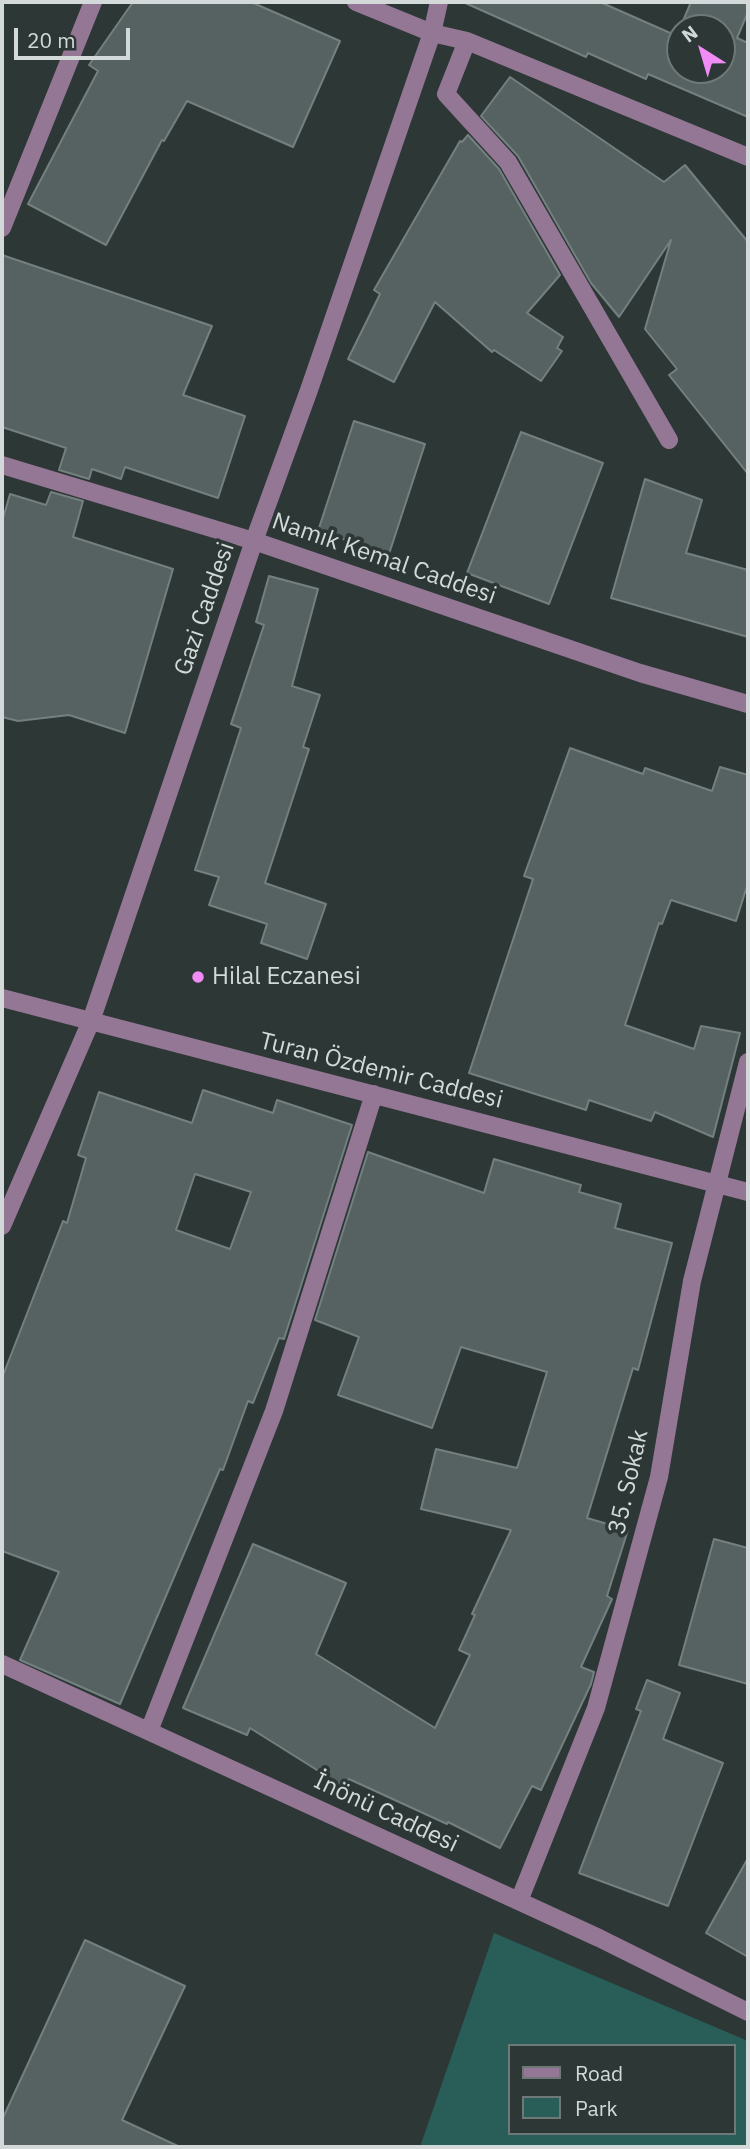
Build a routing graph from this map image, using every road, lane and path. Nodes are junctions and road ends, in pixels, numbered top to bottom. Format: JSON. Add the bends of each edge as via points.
{"nodes":[{"id":1,"x":93,"y":2,"type":"edge"},
{"id":2,"x":356,"y":2,"type":"edge"},
{"id":3,"x":439,"y":2,"type":"edge"},
{"id":4,"x":432,"y":33,"type":"junction"},
{"id":5,"x":467,"y":41,"type":"junction"},
{"id":6,"x":748,"y":157,"type":"edge"},
{"id":7,"x":2,"y":228,"type":"edge"},
{"id":8,"x":669,"y":440,"type":"dead end"},
{"id":9,"x":2,"y":465,"type":"edge"},
{"id":10,"x":254,"y":541,"type":"junction"},
{"id":11,"x":748,"y":704,"type":"edge"},
{"id":12,"x":2,"y":998,"type":"edge"},
{"id":13,"x":91,"y":1021,"type":"junction"},
{"id":14,"x":748,"y":1062,"type":"edge"},
{"id":15,"x":374,"y":1094,"type":"junction"},
{"id":16,"x":717,"y":1183,"type":"junction"},
{"id":17,"x":748,"y":1192,"type":"edge"},
{"id":18,"x":2,"y":1226,"type":"edge"},
{"id":19,"x":2,"y":1664,"type":"edge"},
{"id":20,"x":149,"y":1731,"type":"junction"},
{"id":21,"x":519,"y":1901,"type":"junction"},
{"id":22,"x":748,"y":2012,"type":"edge"}],
"edges":[{"from":1,"to":7,"type":"street"},
{"from":2,"to":4,"type":"street"},
{"from":3,"to":4,"type":"street","name":"Gazi Caddesi"},
{"from":4,"to":5,"type":"street"},
{"from":4,"to":10,"type":"street","name":"Gazi Caddesi"},
{"from":5,"to":6,"type":"street"},
{"from":5,"to":8,"type":"street","via":[[446,93],[508,162]]},
{"from":9,"to":10,"type":"street","name":"Namık Kemal Caddesi"},
{"from":10,"to":11,"type":"street","name":"Namık Kemal Caddesi","via":[[640,673]]},
{"from":10,"to":13,"type":"street","name":"Gazi Caddesi"},
{"from":12,"to":13,"type":"street","name":"Turan Özdemir Caddesi"},
{"from":13,"to":15,"type":"street","name":"Turan Özdemir Caddesi"},
{"from":13,"to":18,"type":"street","name":"Gazi Caddesi"},
{"from":14,"to":16,"type":"street","name":"35. Sokak"},
{"from":15,"to":16,"type":"street","name":"Turan Özdemir Caddesi"},
{"from":15,"to":20,"type":"street","via":[[274,1411]]},
{"from":16,"to":17,"type":"street","name":"Turan Özdemir Caddesi"},
{"from":16,"to":21,"type":"street","name":"35. Sokak","via":[[692,1281],[659,1477],[596,1708]]},
{"from":19,"to":20,"type":"street","name":"İnönü Caddesi"},
{"from":20,"to":21,"type":"street","name":"İnönü Caddesi"},
{"from":21,"to":22,"type":"street","name":"İnönü Caddesi"}]}
